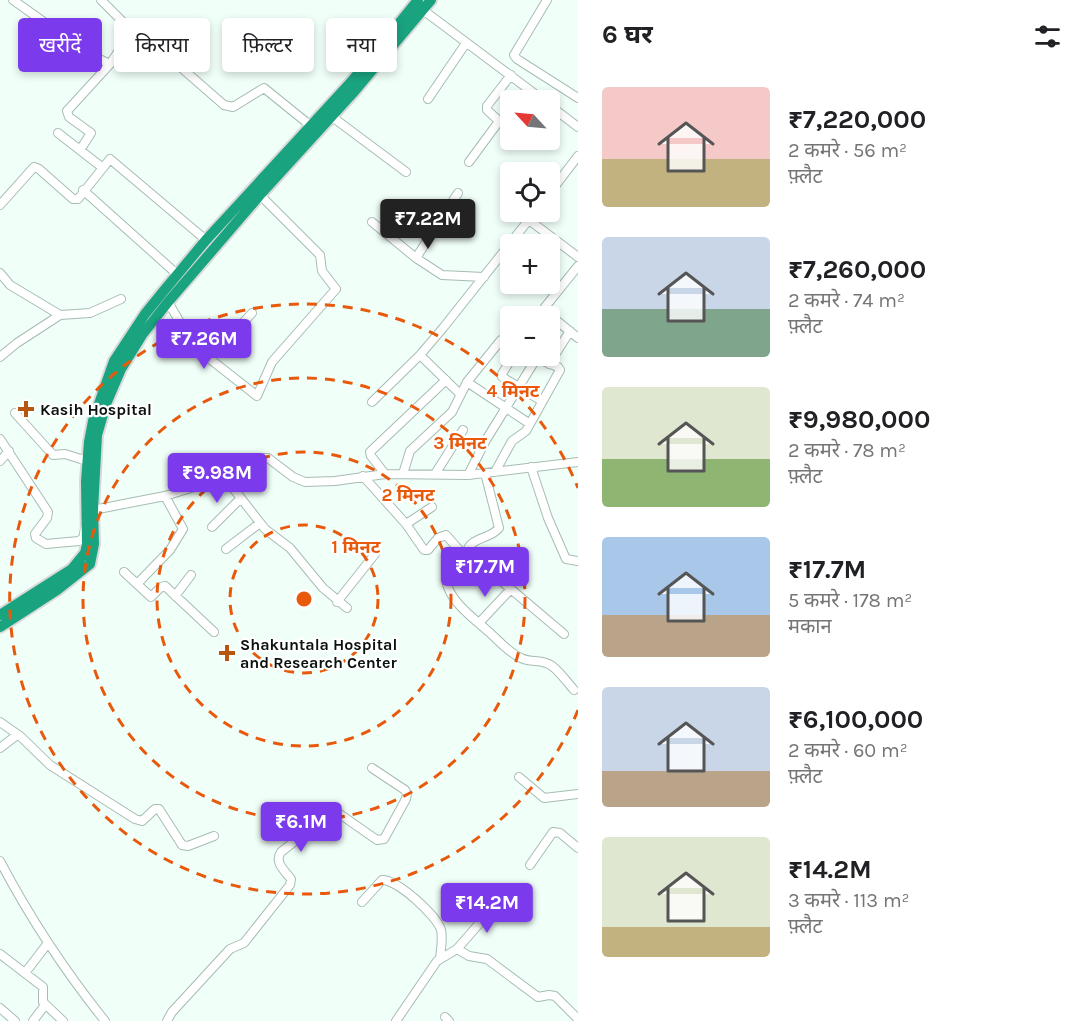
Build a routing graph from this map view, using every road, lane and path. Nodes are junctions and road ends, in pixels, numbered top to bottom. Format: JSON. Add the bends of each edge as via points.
{"nodes":[{"id":1,"x":13,"y":0,"type":"edge"},
{"id":2,"x":101,"y":0,"type":"edge"},
{"id":3,"x":431,"y":0,"type":"edge"},
{"id":4,"x":547,"y":0,"type":"edge"},
{"id":5,"x":421,"y":5,"type":"edge"},
{"id":6,"x":119,"y":18,"type":"edge"},
{"id":7,"x":466,"y":43,"type":"junction"},
{"id":8,"x":114,"y":58,"type":"edge"},
{"id":9,"x":110,"y":64,"type":"junction"},
{"id":10,"x":186,"y":72,"type":"edge"},
{"id":11,"x":511,"y":75,"type":"junction"},
{"id":12,"x":530,"y":90,"type":"edge"},
{"id":13,"x":578,"y":98,"type":"edge"},
{"id":14,"x":428,"y":99,"type":"dead end"},
{"id":15,"x":560,"y":113,"type":"edge"},
{"id":16,"x":331,"y":116,"type":"junction"},
{"id":17,"x":311,"y":126,"type":"junction"},
{"id":18,"x":578,"y":127,"type":"edge"},
{"id":19,"x":58,"y":133,"type":"dead end"},
{"id":20,"x":80,"y":150,"type":"junction"},
{"id":21,"x":576,"y":161,"type":"edge"},
{"id":22,"x":470,"y":162,"type":"dead end"},
{"id":23,"x":103,"y":168,"type":"junction"},
{"id":24,"x":406,"y":172,"type":"dead end"},
{"id":25,"x":560,"y":181,"type":"edge"},
{"id":26,"x":83,"y":190,"type":"junction"},
{"id":27,"x":458,"y":193,"type":"dead end"},
{"id":28,"x":261,"y":195,"type":"junction"},
{"id":29,"x":0,"y":205,"type":"edge"},
{"id":30,"x":372,"y":222,"type":"dead end"},
{"id":31,"x":527,"y":222,"type":"edge"},
{"id":32,"x":532,"y":222,"type":"edge"},
{"id":33,"x":207,"y":240,"type":"junction"},
{"id":34,"x":578,"y":257,"type":"edge"},
{"id":35,"x":416,"y":258,"type":"junction"},
{"id":36,"x":578,"y":266,"type":"edge"},
{"id":37,"x":0,"y":273,"type":"edge"},
{"id":38,"x":178,"y":275,"type":"junction"},
{"id":39,"x":484,"y":277,"type":"junction"},
{"id":40,"x":122,"y":299,"type":"dead end"},
{"id":41,"x":168,"y":302,"type":"junction"},
{"id":42,"x":252,"y":313,"type":"dead end"},
{"id":43,"x":60,"y":315,"type":"junction"},
{"id":44,"x":570,"y":332,"type":"junction"},
{"id":45,"x":578,"y":338,"type":"edge"},
{"id":46,"x":500,"y":341,"type":"edge"},
{"id":47,"x":560,"y":347,"type":"edge"},
{"id":48,"x":420,"y":355,"type":"junction"},
{"id":49,"x":0,"y":357,"type":"edge"},
{"id":50,"x":210,"y":359,"type":"junction"},
{"id":51,"x":508,"y":366,"type":"edge"},
{"id":52,"x":528,"y":366,"type":"edge"},
{"id":53,"x":558,"y":366,"type":"edge"},
{"id":54,"x":446,"y":380,"type":"junction"},
{"id":55,"x":466,"y":382,"type":"junction"},
{"id":56,"x":518,"y":387,"type":"junction"},
{"id":57,"x":460,"y":394,"type":"junction"},
{"id":58,"x":542,"y":401,"type":"junction"},
{"id":59,"x":372,"y":402,"type":"dead end"},
{"id":60,"x":506,"y":408,"type":"junction"},
{"id":61,"x":15,"y":413,"type":"dead end"},
{"id":62,"x":530,"y":424,"type":"junction"},
{"id":63,"x":463,"y":429,"type":"dead end"},
{"id":64,"x":0,"y":439,"type":"edge"},
{"id":65,"x":9,"y":451,"type":"junction"},
{"id":66,"x":0,"y":461,"type":"edge"},
{"id":67,"x":87,"y":461,"type":"junction"},
{"id":68,"x":578,"y":462,"type":"edge"},
{"id":69,"x":531,"y":466,"type":"junction"},
{"id":70,"x":495,"y":472,"type":"junction"},
{"id":71,"x":485,"y":473,"type":"junction"},
{"id":72,"x":222,"y":474,"type":"junction"},
{"id":73,"x":385,"y":474,"type":"junction"},
{"id":74,"x":403,"y":474,"type":"junction"},
{"id":75,"x":435,"y":474,"type":"junction"},
{"id":76,"x":363,"y":476,"type":"junction"},
{"id":77,"x":468,"y":476,"type":"junction"},
{"id":78,"x":165,"y":496,"type":"junction"},
{"id":79,"x":240,"y":499,"type":"junction"},
{"id":80,"x":432,"y":507,"type":"dead end"},
{"id":81,"x":93,"y":510,"type":"junction"},
{"id":82,"x":260,"y":523,"type":"junction"},
{"id":83,"x":406,"y":524,"type":"junction"},
{"id":84,"x":86,"y":526,"type":"junction"},
{"id":85,"x":212,"y":527,"type":"dead end"},
{"id":86,"x":226,"y":549,"type":"dead end"},
{"id":87,"x":457,"y":551,"type":"junction"},
{"id":88,"x":467,"y":552,"type":"junction"},
{"id":89,"x":375,"y":554,"type":"dead end"},
{"id":90,"x":578,"y":561,"type":"edge"},
{"id":91,"x":124,"y":572,"type":"dead end"},
{"id":92,"x":191,"y":575,"type":"dead end"},
{"id":93,"x":137,"y":584,"type":"junction"},
{"id":94,"x":510,"y":590,"type":"junction"},
{"id":95,"x":175,"y":596,"type":"junction"},
{"id":96,"x":337,"y":602,"type":"junction"},
{"id":97,"x":347,"y":608,"type":"dead end"},
{"id":98,"x":0,"y":615,"type":"edge"},
{"id":99,"x":479,"y":623,"type":"junction"},
{"id":100,"x":0,"y":627,"type":"edge"},
{"id":101,"x":214,"y":632,"type":"dead end"},
{"id":102,"x":564,"y":634,"type":"dead end"},
{"id":103,"x":574,"y":690,"type":"dead end"},
{"id":104,"x":0,"y":722,"type":"edge"},
{"id":105,"x":17,"y":735,"type":"junction"},
{"id":106,"x":0,"y":748,"type":"edge"},
{"id":107,"x":372,"y":768,"type":"dead end"},
{"id":108,"x":519,"y":777,"type":"dead end"},
{"id":109,"x":578,"y":794,"type":"edge"},
{"id":110,"x":214,"y":836,"type":"dead end"},
{"id":111,"x":578,"y":848,"type":"edge"},
{"id":112,"x":0,"y":861,"type":"edge"},
{"id":113,"x":530,"y":865,"type":"dead end"},
{"id":114,"x":362,"y":902,"type":"dead end"},
{"id":115,"x":499,"y":902,"type":"dead end"},
{"id":116,"x":48,"y":943,"type":"junction"},
{"id":117,"x":457,"y":949,"type":"junction"},
{"id":118,"x":0,"y":954,"type":"edge"},
{"id":119,"x":441,"y":958,"type":"junction"},
{"id":120,"x":25,"y":974,"type":"junction"},
{"id":121,"x":45,"y":1005,"type":"junction"},
{"id":122,"x":0,"y":1008,"type":"edge"},
{"id":123,"x":578,"y":1019,"type":"edge"},
{"id":124,"x":15,"y":1021,"type":"edge"},
{"id":125,"x":33,"y":1021,"type":"edge"},
{"id":126,"x":63,"y":1021,"type":"edge"},
{"id":127,"x":105,"y":1021,"type":"edge"},
{"id":128,"x":166,"y":1021,"type":"edge"},
{"id":129,"x":396,"y":1021,"type":"edge"}],
"edges":[{"from":1,"to":9,"type":"street","via":[[89,54]]},
{"from":2,"to":6,"type":"street"},
{"from":3,"to":5,"type":"highway"},
{"from":4,"to":13,"type":"street","via":[[514,55]]},
{"from":5,"to":7,"type":"street"},
{"from":5,"to":16,"type":"highway"},
{"from":5,"to":17,"type":"highway"},
{"from":7,"to":11,"type":"street"},
{"from":7,"to":14,"type":"street"},
{"from":8,"to":9,"type":"street"},
{"from":9,"to":20,"type":"street","via":[[68,111],[69,117],[91,132]]},
{"from":10,"to":17,"type":"street","via":[[224,105],[232,107],[264,88]]},
{"from":11,"to":12,"type":"street"},
{"from":11,"to":22,"type":"street","via":[[487,106],[497,124]]},
{"from":15,"to":18,"type":"street"},
{"from":16,"to":24,"type":"street"},
{"from":16,"to":28,"type":"highway"},
{"from":17,"to":33,"type":"highway"},
{"from":19,"to":20,"type":"street"},
{"from":20,"to":23,"type":"street"},
{"from":21,"to":25,"type":"street"},
{"from":23,"to":26,"type":"street"},
{"from":23,"to":33,"type":"street","via":[[110,159]]},
{"from":26,"to":29,"type":"street","via":[[78,199],[73,199],[34,167]]},
{"from":26,"to":38,"type":"street"},
{"from":27,"to":35,"type":"street"},
{"from":28,"to":41,"type":"highway"},
{"from":28,"to":50,"type":"street","via":[[320,255],[322,271],[336,289],[272,362],[257,396]]},
{"from":30,"to":35,"type":"street"},
{"from":31,"to":39,"type":"street"},
{"from":32,"to":34,"type":"street"},
{"from":33,"to":38,"type":"highway"},
{"from":35,"to":39,"type":"street","via":[[445,276]]},
{"from":36,"to":44,"type":"street","via":[[544,307]]},
{"from":37,"to":43,"type":"street","via":[[10,285]]},
{"from":38,"to":67,"type":"highway","via":[[145,314],[114,361],[93,421]]},
{"from":39,"to":48,"type":"street"},
{"from":40,"to":43,"type":"street","via":[[90,313]]},
{"from":41,"to":50,"type":"street","via":[[197,351]]},
{"from":41,"to":81,"type":"highway","via":[[121,369],[106,404],[97,435]]},
{"from":42,"to":50,"type":"street"},
{"from":43,"to":49,"type":"street"},
{"from":44,"to":45,"type":"street"},
{"from":44,"to":47,"type":"street"},
{"from":46,"to":55,"type":"street"},
{"from":48,"to":54,"type":"street"},
{"from":48,"to":59,"type":"street"},
{"from":51,"to":56,"type":"street","via":[[502,376]]},
{"from":52,"to":56,"type":"street"},
{"from":53,"to":58,"type":"street","via":[[560,370]]},
{"from":54,"to":57,"type":"street"},
{"from":54,"to":73,"type":"street","via":[[370,453]]},
{"from":55,"to":57,"type":"street"},
{"from":55,"to":60,"type":"street"},
{"from":56,"to":58,"type":"street"},
{"from":56,"to":60,"type":"street"},
{"from":57,"to":74,"type":"street","via":[[452,412],[411,452]]},
{"from":58,"to":62,"type":"street"},
{"from":60,"to":62,"type":"street"},
{"from":60,"to":77,"type":"street"},
{"from":61,"to":67,"type":"street","via":[[53,455],[65,454]]},
{"from":62,"to":70,"type":"street","via":[[512,441]]},
{"from":63,"to":75,"type":"street"},
{"from":64,"to":65,"type":"street"},
{"from":65,"to":66,"type":"street"},
{"from":65,"to":84,"type":"street","via":[[48,512],[36,538],[46,544],[79,541]]},
{"from":67,"to":84,"type":"highway"},
{"from":68,"to":69,"type":"street"},
{"from":69,"to":70,"type":"street"},
{"from":69,"to":90,"type":"street","via":[[559,545],[566,559]]},
{"from":70,"to":71,"type":"street"},
{"from":71,"to":77,"type":"street"},
{"from":71,"to":88,"type":"street","via":[[499,528],[472,543]]},
{"from":72,"to":76,"type":"street","via":[[263,458],[305,482]]},
{"from":72,"to":78,"type":"street"},
{"from":72,"to":79,"type":"street"},
{"from":73,"to":74,"type":"street"},
{"from":73,"to":76,"type":"street"},
{"from":74,"to":75,"type":"street"},
{"from":75,"to":77,"type":"street"},
{"from":76,"to":83,"type":"street"},
{"from":78,"to":81,"type":"street"},
{"from":78,"to":93,"type":"street","via":[[183,529],[170,550]]},
{"from":79,"to":82,"type":"street"},
{"from":79,"to":85,"type":"street"},
{"from":80,"to":83,"type":"street"},
{"from":81,"to":100,"type":"highway","via":[[90,564]]},
{"from":82,"to":86,"type":"street"},
{"from":82,"to":96,"type":"street","via":[[290,548]]},
{"from":83,"to":87,"type":"street","via":[[425,551],[444,535]]},
{"from":84,"to":98,"type":"highway","via":[[85,554],[72,569]]},
{"from":87,"to":88,"type":"street"},
{"from":87,"to":99,"type":"street","via":[[448,565],[449,591]]},
{"from":88,"to":94,"type":"street"},
{"from":89,"to":96,"type":"street"},
{"from":91,"to":93,"type":"street"},
{"from":92,"to":95,"type":"street"},
{"from":93,"to":95,"type":"street","via":[[151,597],[164,586]]},
{"from":94,"to":99,"type":"street"},
{"from":94,"to":102,"type":"street"},
{"from":95,"to":101,"type":"street"},
{"from":96,"to":97,"type":"street"},
{"from":99,"to":103,"type":"street","via":[[519,657],[554,668]]},
{"from":104,"to":105,"type":"street"},
{"from":105,"to":106,"type":"street"},
{"from":105,"to":110,"type":"street","via":[[50,765],[135,819],[142,821],[159,809],[182,845]]},
{"from":107,"to":128,"type":"street","via":[[407,794],[384,839],[377,840],[334,810],[327,811],[278,856],[291,879],[290,885],[244,943],[230,949]]},
{"from":108,"to":109,"type":"street","via":[[546,799]]},
{"from":111,"to":113,"type":"street","via":[[553,832]]},
{"from":112,"to":116,"type":"street"},
{"from":114,"to":119,"type":"street","via":[[382,880],[393,882],[437,922]]},
{"from":115,"to":117,"type":"street"},
{"from":116,"to":120,"type":"street"},
{"from":116,"to":127,"type":"street"},
{"from":117,"to":119,"type":"street"},
{"from":117,"to":123,"type":"street","via":[[488,959],[538,997],[555,996]]},
{"from":118,"to":120,"type":"street"},
{"from":119,"to":129,"type":"street"},
{"from":120,"to":121,"type":"street","via":[[42,987]]},
{"from":121,"to":125,"type":"street"},
{"from":121,"to":126,"type":"street"},
{"from":122,"to":124,"type":"street"}]}
